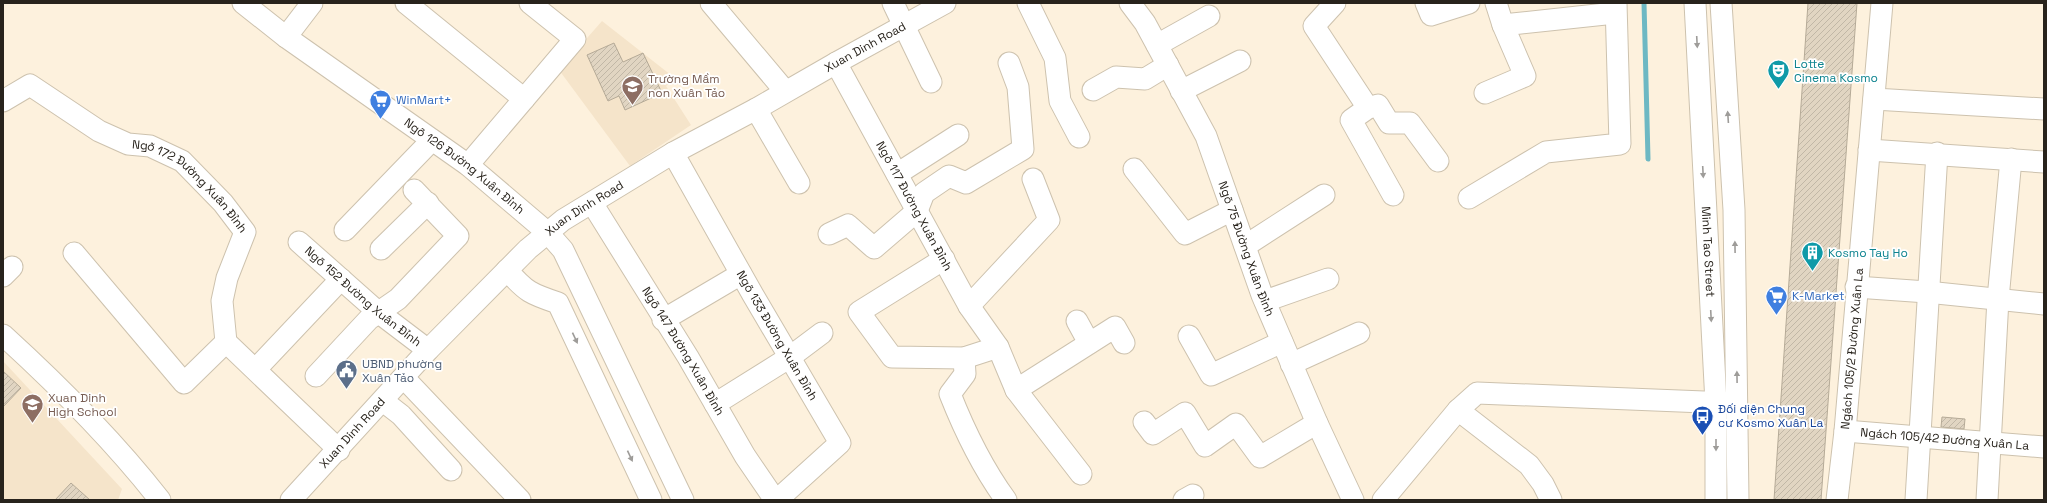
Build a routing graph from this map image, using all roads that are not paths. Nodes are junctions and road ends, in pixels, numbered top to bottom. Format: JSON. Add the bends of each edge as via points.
{"nodes":[{"id":1,"x":243,"y":3,"type":"edge"},
{"id":2,"x":312,"y":3,"type":"edge"},
{"id":3,"x":406,"y":3,"type":"edge"},
{"id":4,"x":530,"y":3,"type":"edge"},
{"id":5,"x":711,"y":3,"type":"edge"},
{"id":6,"x":893,"y":3,"type":"edge"},
{"id":7,"x":945,"y":3,"type":"edge"},
{"id":8,"x":1028,"y":3,"type":"edge"},
{"id":9,"x":1130,"y":3,"type":"edge"},
{"id":10,"x":1335,"y":3,"type":"edge"},
{"id":11,"x":1426,"y":3,"type":"edge"},
{"id":12,"x":1469,"y":3,"type":"edge"},
{"id":13,"x":1496,"y":3,"type":"edge"},
{"id":14,"x":1695,"y":3,"type":"edge"},
{"id":15,"x":1721,"y":3,"type":"edge"},
{"id":16,"x":1882,"y":3,"type":"edge"},
{"id":17,"x":1616,"y":8,"type":"edge"},
{"id":18,"x":1209,"y":16,"type":"dead end"},
{"id":19,"x":905,"y":24,"type":"junction"},
{"id":20,"x":1503,"y":25,"type":"junction"},
{"id":21,"x":286,"y":36,"type":"junction"},
{"id":22,"x":1157,"y":45,"type":"junction"},
{"id":23,"x":1240,"y":61,"type":"dead end"},
{"id":24,"x":836,"y":63,"type":"junction"},
{"id":25,"x":1009,"y":63,"type":"dead end"},
{"id":26,"x":1168,"y":65,"type":"junction"},
{"id":27,"x":930,"y":82,"type":"dead end"},
{"id":28,"x":1093,"y":90,"type":"dead end"},
{"id":29,"x":1181,"y":90,"type":"junction"},
{"id":30,"x":785,"y":91,"type":"junction"},
{"id":31,"x":1485,"y":93,"type":"dead end"},
{"id":32,"x":524,"y":99,"type":"junction"},
{"id":33,"x":1874,"y":99,"type":"junction"},
{"id":34,"x":3,"y":101,"type":"edge"},
{"id":35,"x":1368,"y":108,"type":"junction"},
{"id":36,"x":756,"y":109,"type":"junction"},
{"id":37,"x":2044,"y":109,"type":"edge"},
{"id":38,"x":958,"y":134,"type":"dead end"},
{"id":39,"x":1079,"y":137,"type":"dead end"},
{"id":40,"x":432,"y":140,"type":"junction"},
{"id":41,"x":1869,"y":150,"type":"junction"},
{"id":42,"x":673,"y":153,"type":"junction"},
{"id":43,"x":1937,"y":154,"type":"junction"},
{"id":44,"x":2011,"y":159,"type":"junction"},
{"id":45,"x":1438,"y":162,"type":"dead end"},
{"id":46,"x":2044,"y":162,"type":"edge"},
{"id":47,"x":468,"y":165,"type":"junction"},
{"id":48,"x":1134,"y":169,"type":"dead end"},
{"id":49,"x":897,"y":174,"type":"junction"},
{"id":50,"x":1033,"y":179,"type":"dead end"},
{"id":51,"x":799,"y":183,"type":"dead end"},
{"id":52,"x":1324,"y":195,"type":"dead end"},
{"id":53,"x":1393,"y":195,"type":"dead end"},
{"id":54,"x":1469,"y":198,"type":"dead end"},
{"id":55,"x":592,"y":202,"type":"junction"},
{"id":56,"x":1232,"y":210,"type":"junction"},
{"id":57,"x":917,"y":211,"type":"junction"},
{"id":58,"x":345,"y":230,"type":"dead end"},
{"id":59,"x":548,"y":233,"type":"junction"},
{"id":60,"x":829,"y":234,"type":"dead end"},
{"id":61,"x":299,"y":242,"type":"dead end"},
{"id":62,"x":1245,"y":246,"type":"junction"},
{"id":63,"x":381,"y":249,"type":"dead end"},
{"id":64,"x":74,"y":253,"type":"dead end"},
{"id":65,"x":944,"y":259,"type":"junction"},
{"id":66,"x":507,"y":270,"type":"junction"},
{"id":67,"x":741,"y":274,"type":"junction"},
{"id":68,"x":341,"y":279,"type":"junction"},
{"id":69,"x":1328,"y":279,"type":"dead end"},
{"id":70,"x":1856,"y":287,"type":"junction"},
{"id":71,"x":1927,"y":292,"type":"junction"},
{"id":72,"x":1998,"y":299,"type":"junction"},
{"id":73,"x":1265,"y":301,"type":"junction"},
{"id":74,"x":2044,"y":304,"type":"edge"},
{"id":75,"x":969,"y":306,"type":"junction"},
{"id":76,"x":378,"y":312,"type":"junction"},
{"id":77,"x":664,"y":320,"type":"junction"},
{"id":78,"x":1077,"y":320,"type":"dead end"},
{"id":79,"x":822,"y":333,"type":"dead end"},
{"id":80,"x":1358,"y":333,"type":"dead end"},
{"id":81,"x":3,"y":336,"type":"edge"},
{"id":82,"x":1189,"y":336,"type":"dead end"},
{"id":83,"x":226,"y":342,"type":"junction"},
{"id":84,"x":1282,"y":342,"type":"junction"},
{"id":85,"x":1089,"y":343,"type":"junction"},
{"id":86,"x":1124,"y":343,"type":"dead end"},
{"id":87,"x":998,"y":347,"type":"junction"},
{"id":88,"x":428,"y":350,"type":"junction"},
{"id":89,"x":790,"y":357,"type":"junction"},
{"id":90,"x":964,"y":358,"type":"junction"},
{"id":91,"x":1291,"y":364,"type":"junction"},
{"id":92,"x":256,"y":369,"type":"junction"},
{"id":93,"x":316,"y":376,"type":"dead end"},
{"id":94,"x":404,"y":378,"type":"junction"},
{"id":95,"x":1016,"y":390,"type":"junction"},
{"id":96,"x":383,"y":400,"type":"junction"},
{"id":97,"x":1738,"y":403,"type":"junction"},
{"id":98,"x":716,"y":404,"type":"junction"},
{"id":99,"x":1716,"y":404,"type":"junction"},
{"id":100,"x":1458,"y":410,"type":"junction"},
{"id":101,"x":1144,"y":422,"type":"dead end"},
{"id":102,"x":1317,"y":423,"type":"junction"},
{"id":103,"x":1845,"y":431,"type":"junction"},
{"id":104,"x":1920,"y":438,"type":"junction"},
{"id":105,"x":1991,"y":442,"type":"junction"},
{"id":106,"x":2044,"y":447,"type":"edge"},
{"id":107,"x":339,"y":450,"type":"junction"},
{"id":108,"x":451,"y":470,"type":"dead end"},
{"id":109,"x":1081,"y":474,"type":"dead end"},
{"id":110,"x":160,"y":500,"type":"edge"},
{"id":111,"x":291,"y":500,"type":"edge"},
{"id":112,"x":520,"y":500,"type":"edge"},
{"id":113,"x":651,"y":500,"type":"edge"},
{"id":114,"x":683,"y":500,"type":"edge"},
{"id":115,"x":776,"y":500,"type":"edge"},
{"id":116,"x":1006,"y":500,"type":"edge"},
{"id":117,"x":1353,"y":500,"type":"edge"},
{"id":118,"x":1383,"y":500,"type":"edge"},
{"id":119,"x":1550,"y":500,"type":"edge"},
{"id":120,"x":1716,"y":500,"type":"edge"},
{"id":121,"x":1738,"y":500,"type":"edge"},
{"id":122,"x":1837,"y":500,"type":"edge"},
{"id":123,"x":1916,"y":500,"type":"edge"},
{"id":124,"x":1987,"y":500,"type":"edge"}],
"edges":[{"from":1,"to":21,"type":"street","name":"Ngõ 126 Đường Xuân Đỉnh"},
{"from":2,"to":21,"type":"street"},
{"from":3,"to":32,"type":"street"},
{"from":4,"to":32,"type":"street","via":[[575,39]]},
{"from":5,"to":30,"type":"street"},
{"from":6,"to":19,"type":"street"},
{"from":7,"to":19,"type":"street","name":"Xuan Dinh Road"},
{"from":8,"to":39,"type":"street","via":[[1055,58],[1060,101]]},
{"from":9,"to":22,"type":"street","name":"Ngõ 75 Đường Xuân Đỉnh"},
{"from":10,"to":35,"type":"street","via":[[1314,26]]},
{"from":11,"to":12,"type":"street","via":[[1431,15]]},
{"from":13,"to":20,"type":"street"},
{"from":14,"to":99,"type":"street","name":"Minh Tao Street","one_way":true},
{"from":97,"to":15,"type":"street","one_way":true,"via":[[1734,210]]},
{"from":16,"to":33,"type":"street","name":"Ngách 105/2 Đường Xuân La"},
{"from":17,"to":20,"type":"street"},
{"from":17,"to":54,"type":"street","via":[[1620,144],[1546,152]]},
{"from":18,"to":22,"type":"street"},
{"from":19,"to":24,"type":"street","name":"Xuan Dinh Road"},
{"from":19,"to":27,"type":"street"},
{"from":20,"to":31,"type":"street","via":[[1525,76]]},
{"from":21,"to":40,"type":"street","name":"Ngõ 126 Đường Xuân Đỉnh"},
{"from":22,"to":26,"type":"street","name":"Ngõ 75 Đường Xuân Đỉnh"},
{"from":23,"to":29,"type":"street"},
{"from":24,"to":30,"type":"street","name":"Xuan Dinh Road"},
{"from":24,"to":49,"type":"street","name":"Ngõ 117 Đường Xuân Đỉnh"},
{"from":25,"to":57,"type":"street","via":[[1018,87],[1023,149],[966,182],[949,176],[924,193]]},
{"from":26,"to":28,"type":"street","via":[[1145,79],[1116,78]]},
{"from":26,"to":29,"type":"street","name":"Ngõ 75 Đường Xuân Đỉnh"},
{"from":29,"to":56,"type":"street","name":"Ngõ 75 Đường Xuân Đỉnh","via":[[1206,136]]},
{"from":30,"to":36,"type":"street","name":"Xuan Dinh Road"},
{"from":32,"to":47,"type":"street"},
{"from":33,"to":37,"type":"street"},
{"from":33,"to":41,"type":"street","name":"Ngách 105/2 Đường Xuân La"},
{"from":34,"to":83,"type":"street","name":"Ngõ 172 Đường Xuân Đỉnh","via":[[30,85],[99,131],[128,144],[150,146],[182,162],[223,203],[245,232],[227,278],[222,301]]},
{"from":35,"to":45,"type":"street","via":[[1378,105],[1389,123],[1410,123]]},
{"from":35,"to":53,"type":"street","via":[[1352,120]]},
{"from":36,"to":42,"type":"street","name":"Xuan Dinh Road"},
{"from":36,"to":51,"type":"street"},
{"from":38,"to":49,"type":"street"},
{"from":40,"to":47,"type":"street","name":"Ngõ 126 Đường Xuân Đỉnh"},
{"from":40,"to":58,"type":"street"},
{"from":41,"to":43,"type":"street"},
{"from":41,"to":70,"type":"street","name":"Ngách 105/2 Đường Xuân La"},
{"from":42,"to":55,"type":"street","name":"Xuan Dinh Road"},
{"from":42,"to":67,"type":"street","name":"Ngõ 133 Đường Xuân Đỉnh"},
{"from":43,"to":44,"type":"street"},
{"from":43,"to":71,"type":"street"},
{"from":44,"to":46,"type":"street"},
{"from":44,"to":72,"type":"street"},
{"from":47,"to":59,"type":"street","name":"Ngõ 126 Đường Xuân Đỉnh"},
{"from":48,"to":56,"type":"street","via":[[1185,234]]},
{"from":49,"to":57,"type":"street","name":"Ngõ 117 Đường Xuân Đỉnh"},
{"from":50,"to":75,"type":"street","via":[[1049,220]]},
{"from":52,"to":62,"type":"street"},
{"from":55,"to":59,"type":"street","name":"Xuan Dinh Road"},
{"from":55,"to":77,"type":"street","name":"Ngõ 147 Đường Xuân Đỉnh"},
{"from":56,"to":62,"type":"street","name":"Ngõ 75 Đường Xuân Đỉnh"},
{"from":57,"to":60,"type":"street","via":[[874,248],[848,225]]},
{"from":57,"to":65,"type":"street","name":"Ngõ 117 Đường Xuân Đỉnh"},
{"from":59,"to":66,"type":"street","name":"Xuan Dinh Road"},
{"from":59,"to":114,"type":"street","name":"Ngõ 126 Đường Xuân Đỉnh","via":[[563,250]]},
{"from":61,"to":68,"type":"street","name":"Ngõ 152 Đường Xuân Đỉnh"},
{"from":62,"to":73,"type":"street","name":"Ngõ 75 Đường Xuân Đỉnh"},
{"from":63,"to":76,"type":"street","via":[[421,196],[458,236],[398,299]]},
{"from":64,"to":83,"type":"street","via":[[184,383]]},
{"from":65,"to":75,"type":"street","name":"Ngõ 117 Đường Xuân Đỉnh"},
{"from":65,"to":90,"type":"street","via":[[859,312],[892,357]]},
{"from":66,"to":88,"type":"street","name":"Xuan Dinh Road"},
{"from":66,"to":113,"type":"street","one_way":true,"via":[[532,295],[558,303]]},
{"from":67,"to":77,"type":"street"},
{"from":67,"to":89,"type":"street","name":"Ngõ 133 Đường Xuân Đỉnh"},
{"from":68,"to":76,"type":"street","name":"Ngõ 152 Đường Xuân Đỉnh"},
{"from":68,"to":92,"type":"street"},
{"from":69,"to":73,"type":"street"},
{"from":70,"to":71,"type":"street"},
{"from":70,"to":103,"type":"street","name":"Ngách 105/2 Đường Xuân La"},
{"from":71,"to":72,"type":"street"},
{"from":71,"to":104,"type":"street"},
{"from":72,"to":74,"type":"street"},
{"from":72,"to":105,"type":"street"},
{"from":73,"to":84,"type":"street","name":"Ngõ 75 Đường Xuân Đỉnh"},
{"from":75,"to":87,"type":"street","name":"Ngõ 117 Đường Xuân Đỉnh"},
{"from":76,"to":88,"type":"street","name":"Ngõ 152 Đường Xuân Đỉnh"},
{"from":76,"to":93,"type":"street"},
{"from":77,"to":98,"type":"street","name":"Ngõ 147 Đường Xuân Đỉnh"},
{"from":78,"to":85,"type":"street"},
{"from":79,"to":89,"type":"street"},
{"from":80,"to":91,"type":"street"},
{"from":81,"to":110,"type":"street","via":[[38,367],[98,428]]},
{"from":82,"to":84,"type":"street","via":[[1211,375]]},
{"from":83,"to":92,"type":"street"},
{"from":84,"to":91,"type":"street","name":"Ngõ 75 Đường Xuân Đỉnh"},
{"from":85,"to":86,"type":"street","via":[[1115,327]]},
{"from":85,"to":95,"type":"street"},
{"from":87,"to":90,"type":"street"},
{"from":87,"to":95,"type":"street","name":"Ngõ 117 Đường Xuân Đỉnh"},
{"from":88,"to":94,"type":"street","name":"Xuan Dinh Road"},
{"from":89,"to":98,"type":"street"},
{"from":89,"to":115,"type":"street","name":"Ngõ 133 Đường Xuân Đỉnh","via":[[840,443]]},
{"from":90,"to":116,"type":"street","via":[[965,374],[950,394],[969,441],[988,476]]},
{"from":91,"to":102,"type":"street","name":"Ngõ 75 Đường Xuân Đỉnh"},
{"from":92,"to":107,"type":"street"},
{"from":94,"to":96,"type":"street","name":"Xuan Dinh Road"},
{"from":94,"to":112,"type":"street"},
{"from":95,"to":109,"type":"street","name":"Ngõ 117 Đường Xuân Đỉnh"},
{"from":96,"to":107,"type":"street","name":"Xuan Dinh Road"},
{"from":96,"to":108,"type":"street","via":[[401,415]]},
{"from":97,"to":99,"type":"street"},
{"from":97,"to":121,"type":"street"},
{"from":98,"to":115,"type":"street","name":"Ngõ 147 Đường Xuân Đỉnh","via":[[745,456]]},
{"from":99,"to":100,"type":"street","via":[[1477,393]]},
{"from":99,"to":120,"type":"street","name":"Minh Tao Street","one_way":true},
{"from":100,"to":118,"type":"street"},
{"from":100,"to":119,"type":"street","via":[[1528,465],[1543,484]]},
{"from":101,"to":102,"type":"street","via":[[1153,434],[1185,413],[1205,446],[1236,424],[1260,457]]},
{"from":102,"to":117,"type":"street","name":"Ngõ 75 Đường Xuân Đỉnh"},
{"from":103,"to":104,"type":"street","name":"Ngách 105/42 Đường Xuân La"},
{"from":103,"to":122,"type":"street","name":"Ngách 105/2 Đường Xuân La"},
{"from":104,"to":105,"type":"street","name":"Ngách 105/42 Đường Xuân La"},
{"from":104,"to":123,"type":"street"},
{"from":105,"to":106,"type":"street","name":"Ngách 105/42 Đường Xuân La"},
{"from":105,"to":124,"type":"street"},
{"from":107,"to":111,"type":"street","name":"Xuan Dinh Road"}]}
